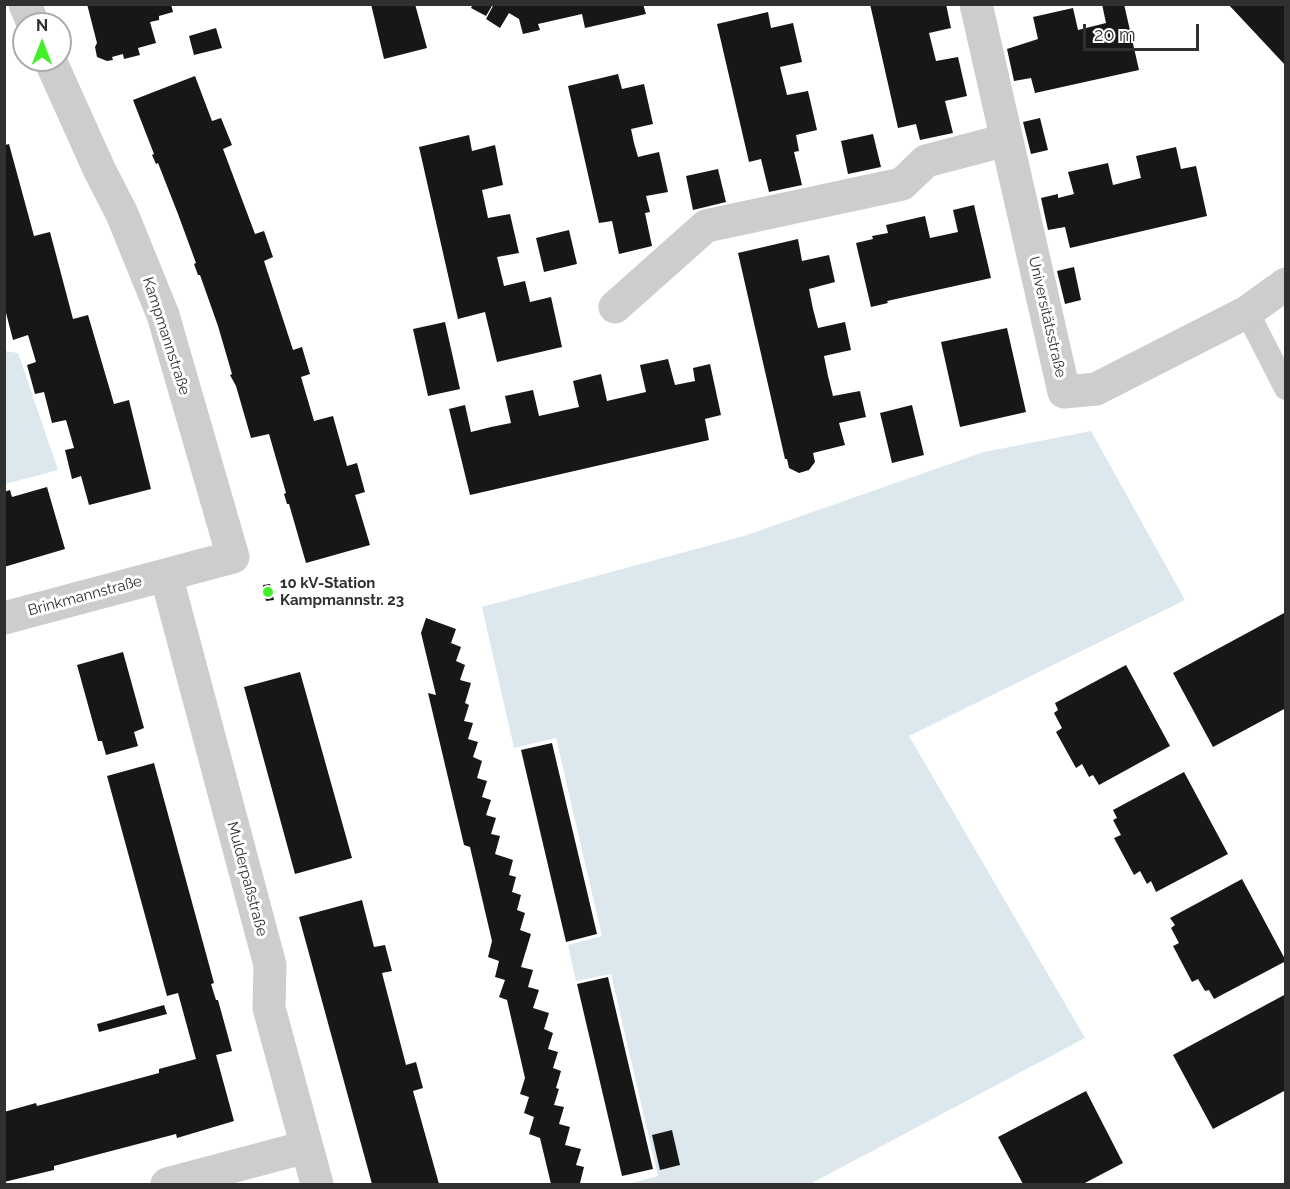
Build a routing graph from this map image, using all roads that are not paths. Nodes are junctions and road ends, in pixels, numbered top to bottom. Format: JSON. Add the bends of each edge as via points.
{"nodes":[{"id":1,"x":976,"y":4,"type":"edge"},
{"id":2,"x":55,"y":72,"type":"edge"},
{"id":3,"x":1006,"y":140,"type":"junction"},
{"id":4,"x":1286,"y":284,"type":"edge"},
{"id":5,"x":615,"y":307,"type":"dead end"},
{"id":6,"x":1247,"y":312,"type":"junction"},
{"id":7,"x":1286,"y":388,"type":"edge"},
{"id":8,"x":166,"y":575,"type":"junction"},
{"id":9,"x":4,"y":618,"type":"edge"},
{"id":10,"x":306,"y":1147,"type":"junction"},
{"id":11,"x":166,"y":1185,"type":"edge"},
{"id":12,"x":317,"y":1185,"type":"edge"}],
"edges":[{"from":1,"to":3,"type":"street","name":"Universitätsstraße"},
{"from":2,"to":8,"type":"street","name":"Kampmannstraße","via":[[122,214],[163,315],[233,556]]},
{"from":3,"to":5,"type":"street","via":[[926,161],[902,184],[706,226]]},
{"from":3,"to":6,"type":"street","name":"Universitätsstraße","via":[[1064,392],[1096,389]]},
{"from":4,"to":6,"type":"street","name":"Universitätsstraße"},
{"from":6,"to":7,"type":"lane"},
{"from":8,"to":9,"type":"street","name":"Brinkmannstraße"},
{"from":8,"to":10,"type":"street","name":"Mulderpaßstraße","via":[[270,965],[269,1008]]},
{"from":10,"to":11,"type":"street"},
{"from":10,"to":12,"type":"street","name":"Mulderpaßstraße"}]}
